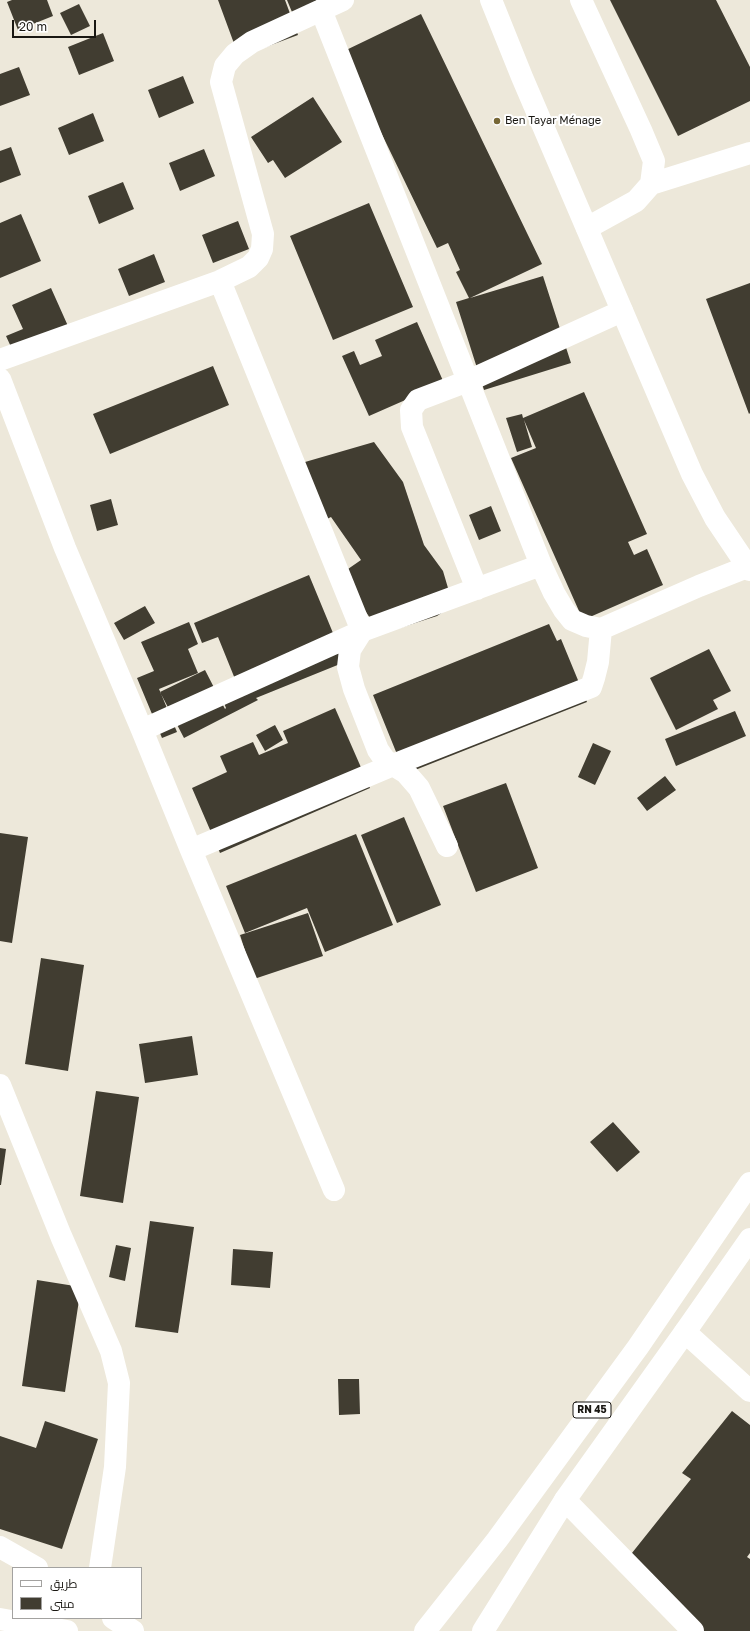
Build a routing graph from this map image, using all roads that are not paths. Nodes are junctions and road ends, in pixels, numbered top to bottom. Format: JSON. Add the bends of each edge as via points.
{"nodes":[{"id":1,"x":343,"y":0,"type":"edge"},
{"id":2,"x":491,"y":0,"type":"edge"},
{"id":3,"x":581,"y":0,"type":"edge"},
{"id":4,"x":321,"y":10,"type":"junction"},
{"id":5,"x":750,"y":153,"type":"edge"},
{"id":6,"x":651,"y":184,"type":"junction"},
{"id":7,"x":587,"y":228,"type":"junction"},
{"id":8,"x":220,"y":281,"type":"junction"},
{"id":9,"x":622,"y":311,"type":"junction"},
{"id":10,"x":0,"y":360,"type":"edge"},
{"id":11,"x":0,"y":379,"type":"edge"},
{"id":12,"x":468,"y":381,"type":"junction"},
{"id":13,"x":541,"y":565,"type":"junction"},
{"id":14,"x":749,"y":569,"type":"edge"},
{"id":15,"x":477,"y":589,"type":"junction"},
{"id":16,"x":601,"y":629,"type":"junction"},
{"id":17,"x":362,"y":631,"type":"junction"},
{"id":18,"x":142,"y":730,"type":"junction"},
{"id":19,"x":393,"y":765,"type":"junction"},
{"id":20,"x":447,"y":846,"type":"dead end"},
{"id":21,"x":191,"y":850,"type":"junction"},
{"id":22,"x":0,"y":1085,"type":"edge"},
{"id":23,"x":750,"y":1183,"type":"edge"},
{"id":24,"x":334,"y":1190,"type":"dead end"},
{"id":25,"x":750,"y":1239,"type":"edge"},
{"id":26,"x":685,"y":1332,"type":"junction"},
{"id":27,"x":750,"y":1390,"type":"edge"},
{"id":28,"x":564,"y":1500,"type":"junction"},
{"id":29,"x":0,"y":1547,"type":"edge"},
{"id":30,"x":35,"y":1567,"type":"edge"},
{"id":31,"x":100,"y":1567,"type":"edge"},
{"id":32,"x":0,"y":1618,"type":"edge"},
{"id":33,"x":115,"y":1619,"type":"edge"},
{"id":34,"x":67,"y":1631,"type":"edge"},
{"id":35,"x":133,"y":1631,"type":"edge"},
{"id":36,"x":425,"y":1631,"type":"edge"},
{"id":37,"x":483,"y":1631,"type":"edge"},
{"id":38,"x":693,"y":1631,"type":"edge"}],
"edges":[{"from":1,"to":4,"type":"street"},
{"from":2,"to":7,"type":"street"},
{"from":3,"to":6,"type":"street","via":[[654,161]]},
{"from":4,"to":8,"type":"street","via":[[252,42],[225,66],[221,82],[263,234],[262,249],[258,258],[249,267]]},
{"from":4,"to":12,"type":"street"},
{"from":5,"to":6,"type":"street"},
{"from":6,"to":7,"type":"street","via":[[636,201]]},
{"from":7,"to":9,"type":"street"},
{"from":8,"to":10,"type":"street"},
{"from":8,"to":17,"type":"street"},
{"from":9,"to":12,"type":"street"},
{"from":9,"to":14,"type":"street","via":[[692,474],[715,518]]},
{"from":11,"to":18,"type":"street","via":[[65,548]]},
{"from":12,"to":13,"type":"street"},
{"from":12,"to":15,"type":"street","via":[[418,400],[411,410],[412,427]]},
{"from":13,"to":15,"type":"street"},
{"from":13,"to":16,"type":"street","via":[[554,593],[572,620]]},
{"from":14,"to":16,"type":"street"},
{"from":15,"to":17,"type":"street"},
{"from":16,"to":19,"type":"street","via":[[598,662],[591,687]]},
{"from":17,"to":18,"type":"street"},
{"from":17,"to":19,"type":"street","via":[[350,650],[348,667],[378,750],[385,760]]},
{"from":18,"to":21,"type":"street"},
{"from":19,"to":20,"type":"street","via":[[406,773],[419,788]]},
{"from":19,"to":21,"type":"street"},
{"from":21,"to":24,"type":"street"},
{"from":22,"to":31,"type":"street","via":[[111,1351],[120,1384],[115,1467]]},
{"from":23,"to":36,"type":"street","number":"RN 45","via":[[633,1354],[497,1540]]},
{"from":25,"to":26,"type":"street","number":"RN 45"},
{"from":26,"to":27,"type":"street"},
{"from":26,"to":28,"type":"street","number":"RN 45"},
{"from":28,"to":37,"type":"street","number":"RN 45"},
{"from":28,"to":38,"type":"street"},
{"from":29,"to":30,"type":"street"},
{"from":32,"to":34,"type":"street"},
{"from":33,"to":35,"type":"street"}]}
